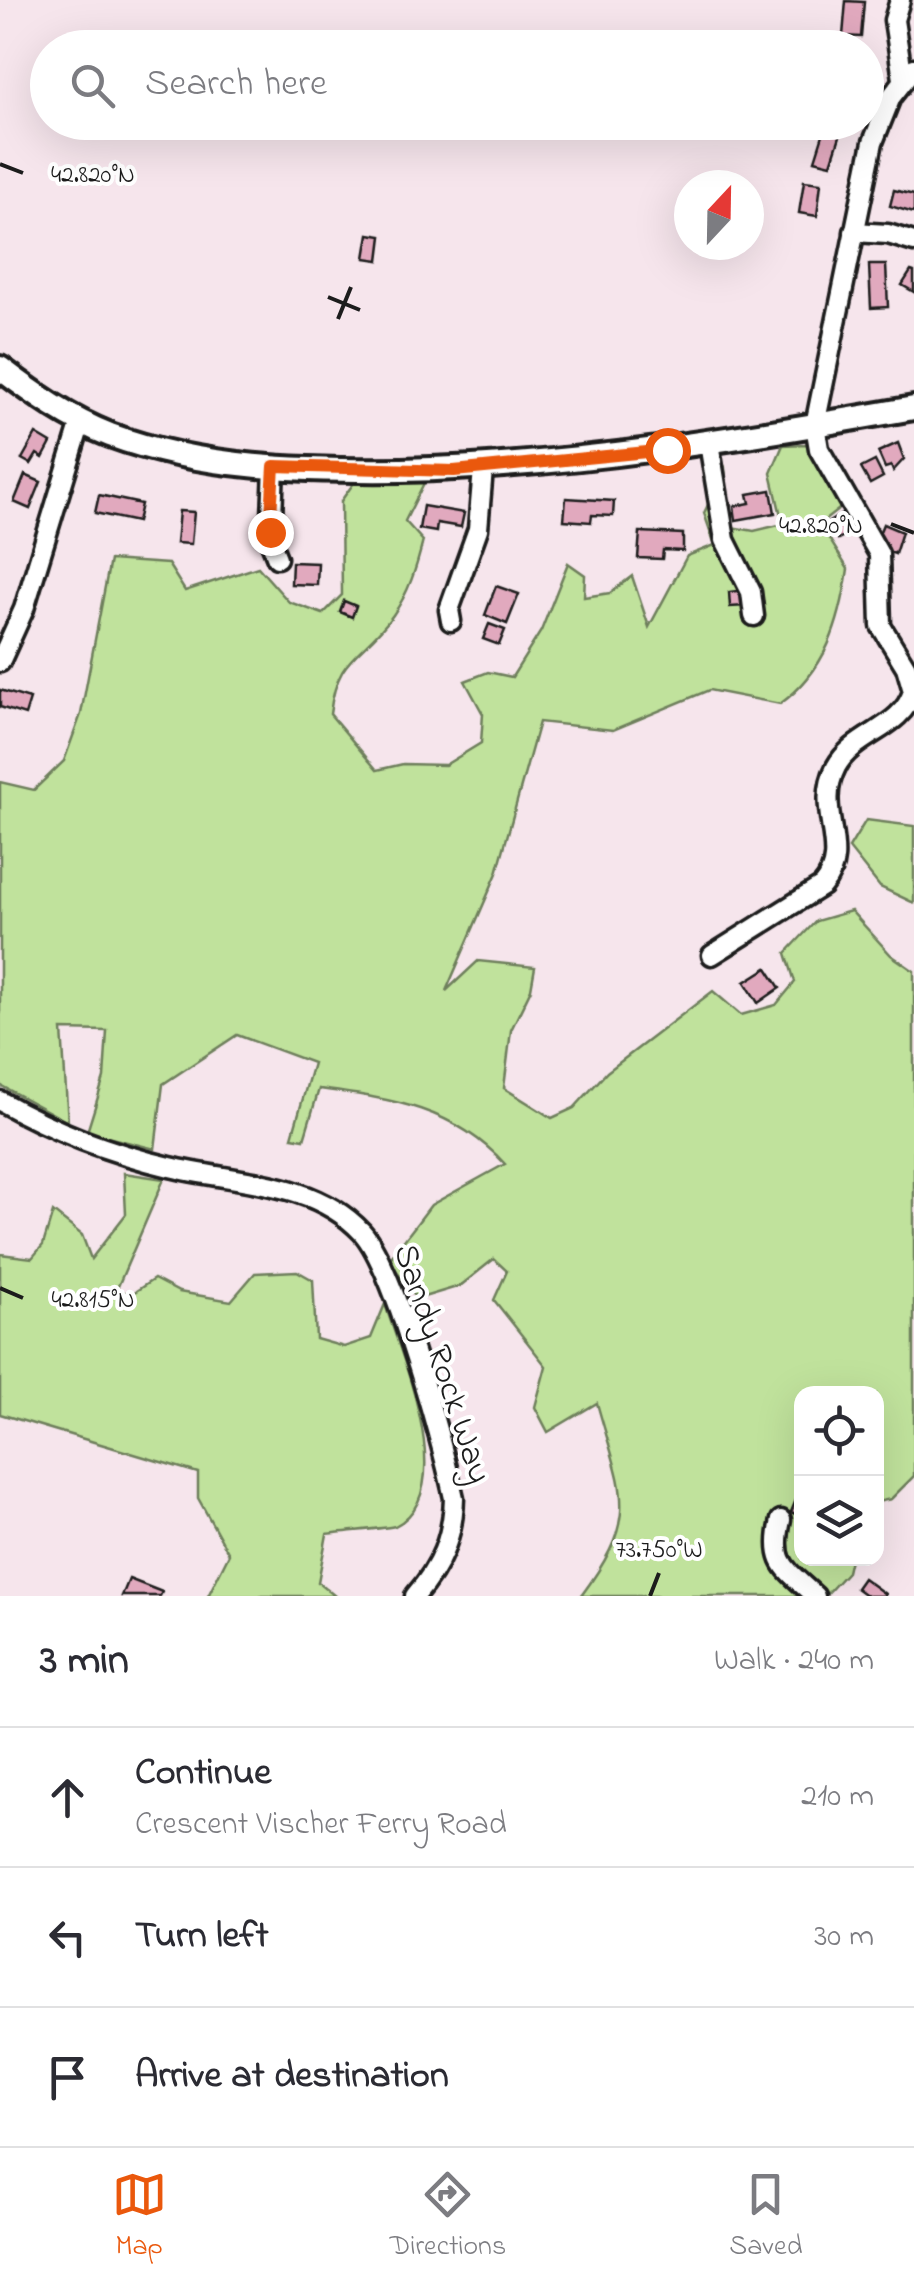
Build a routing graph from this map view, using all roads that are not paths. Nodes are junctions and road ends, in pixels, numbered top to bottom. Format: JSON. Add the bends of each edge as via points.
{"nodes":[{"id":1,"x":900,"y":0,"type":"edge"},
{"id":2,"x":909,"y":74,"type":"edge"},
{"id":3,"x":884,"y":113,"type":"edge"},
{"id":4,"x":874,"y":140,"type":"edge"},
{"id":5,"x":854,"y":232,"type":"junction"},
{"id":6,"x":914,"y":242,"type":"edge"},
{"id":7,"x":0,"y":368,"type":"edge"},
{"id":8,"x":914,"y":408,"type":"edge"},
{"id":9,"x":81,"y":422,"type":"junction"},
{"id":10,"x":815,"y":424,"type":"junction"},
{"id":11,"x":709,"y":443,"type":"junction"},
{"id":12,"x":274,"y":466,"type":"junction"},
{"id":13,"x":483,"y":469,"type":"junction"},
{"id":14,"x":277,"y":558,"type":"dead end"},
{"id":15,"x":754,"y":616,"type":"dead end"},
{"id":16,"x":452,"y":621,"type":"dead end"},
{"id":17,"x":0,"y":662,"type":"edge"},
{"id":18,"x":712,"y":955,"type":"dead end"},
{"id":19,"x":0,"y":1101,"type":"edge"},
{"id":20,"x":780,"y":1520,"type":"dead end"},
{"id":21,"x":415,"y":1596,"type":"edge"},
{"id":22,"x":815,"y":1596,"type":"edge"}],
"edges":[{"from":1,"to":2,"type":"street","via":[[894,20]]},
{"from":2,"to":3,"type":"street"},
{"from":4,"to":5,"type":"street"},
{"from":5,"to":6,"type":"street"},
{"from":5,"to":10,"type":"street"},
{"from":7,"to":9,"type":"main road"},
{"from":8,"to":10,"type":"main road"},
{"from":9,"to":12,"type":"main road","via":[[167,453]]},
{"from":9,"to":17,"type":"street","via":[[24,609]]},
{"from":10,"to":11,"type":"main road"},
{"from":10,"to":18,"type":"street","via":[[819,449],[879,555],[881,626],[912,691],[903,711],[852,746],[835,770],[826,808],[836,852],[832,875]]},
{"from":11,"to":13,"type":"main road"},
{"from":11,"to":15,"type":"street","via":[[725,540],[751,592]]},
{"from":12,"to":13,"type":"main road"},
{"from":12,"to":14,"type":"street","via":[[271,544]]},
{"from":13,"to":16,"type":"street","via":[[478,528]]},
{"from":19,"to":21,"type":"street","name":"Sandy Rock Way","via":[[120,1154],[302,1195],[365,1235],[392,1294],[454,1498],[444,1554]]},
{"from":20,"to":22,"type":"street","via":[[780,1562]]}]}
